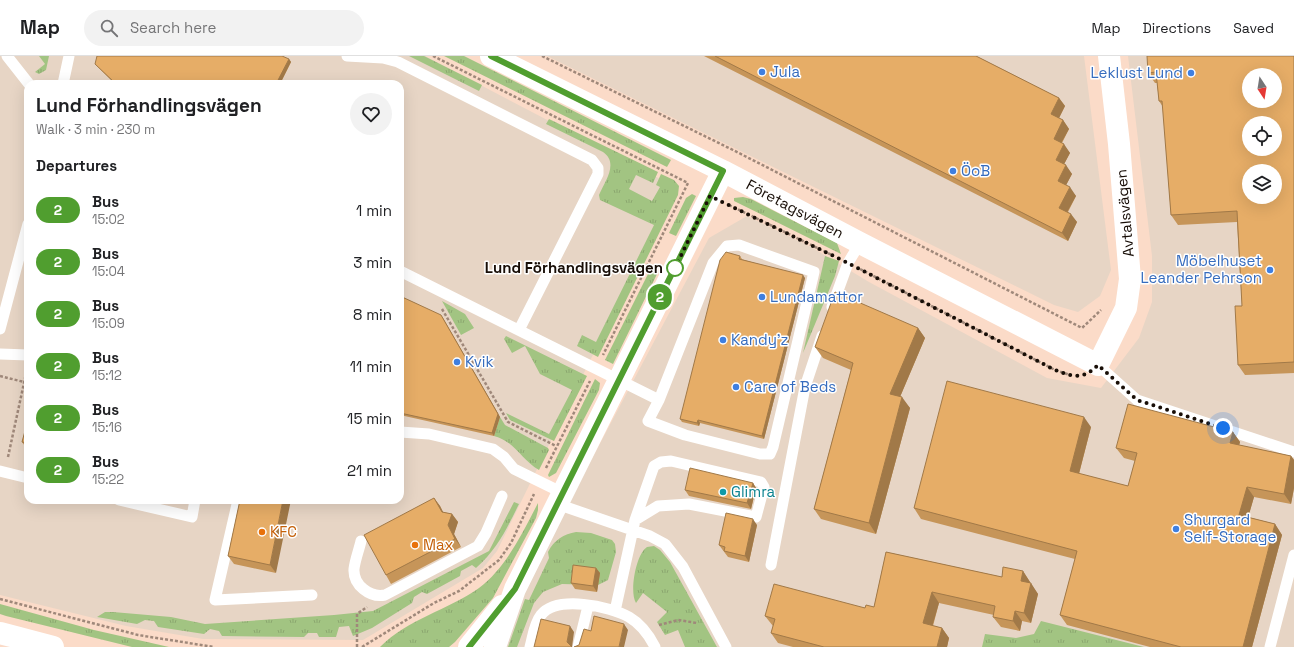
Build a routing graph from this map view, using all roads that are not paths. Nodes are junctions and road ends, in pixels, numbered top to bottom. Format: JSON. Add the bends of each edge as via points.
{"nodes":[{"id":1,"x":7,"y":56,"type":"edge"},
{"id":2,"x":69,"y":56,"type":"edge"},
{"id":3,"x":347,"y":56,"type":"edge"},
{"id":4,"x":491,"y":56,"type":"edge"},
{"id":5,"x":1109,"y":56,"type":"edge"},
{"id":6,"x":26,"y":80,"type":"edge"},
{"id":7,"x":64,"y":80,"type":"edge"},
{"id":8,"x":723,"y":171,"type":"junction"},
{"id":9,"x":24,"y":239,"type":"edge"},
{"id":10,"x":860,"y":243,"type":"junction"},
{"id":11,"x":404,"y":273,"type":"edge"},
{"id":12,"x":0,"y":329,"type":"edge"},
{"id":13,"x":520,"y":330,"type":"junction"},
{"id":14,"x":0,"y":354,"type":"edge"},
{"id":15,"x":24,"y":355,"type":"edge"},
{"id":16,"x":1098,"y":365,"type":"junction"},
{"id":17,"x":619,"y":380,"type":"junction"},
{"id":18,"x":659,"y":400,"type":"junction"},
{"id":19,"x":404,"y":426,"type":"edge"},
{"id":20,"x":404,"y":432,"type":"edge"},
{"id":21,"x":414,"y":432,"type":"junction"},
{"id":22,"x":1294,"y":452,"type":"edge"},
{"id":23,"x":2,"y":472,"type":"edge"},
{"id":24,"x":24,"y":477,"type":"edge"},
{"id":25,"x":502,"y":496,"type":"dead end"},
{"id":26,"x":560,"y":498,"type":"junction"},
{"id":27,"x":136,"y":504,"type":"edge"},
{"id":28,"x":194,"y":504,"type":"edge"},
{"id":29,"x":237,"y":504,"type":"edge"},
{"id":30,"x":634,"y":525,"type":"junction"},
{"id":31,"x":361,"y":541,"type":"dead end"},
{"id":32,"x":1294,"y":555,"type":"edge"},
{"id":33,"x":771,"y":565,"type":"dead end"},
{"id":34,"x":515,"y":589,"type":"junction"},
{"id":35,"x":312,"y":595,"type":"dead end"},
{"id":36,"x":588,"y":606,"type":"junction"},
{"id":37,"x":615,"y":611,"type":"junction"},
{"id":38,"x":0,"y":633,"type":"edge"},
{"id":39,"x":53,"y":647,"type":"edge"},
{"id":40,"x":469,"y":647,"type":"edge"},
{"id":41,"x":495,"y":647,"type":"edge"},
{"id":42,"x":530,"y":647,"type":"edge"},
{"id":43,"x":578,"y":647,"type":"edge"},
{"id":44,"x":655,"y":647,"type":"edge"},
{"id":45,"x":726,"y":647,"type":"edge"},
{"id":46,"x":1270,"y":647,"type":"edge"}],
"edges":[{"from":1,"to":6,"type":"lane"},
{"from":2,"to":7,"type":"lane"},
{"from":3,"to":13,"type":"lane","via":[[383,58],[398,62],[596,164],[598,174]]},
{"from":4,"to":8,"type":"street","name":"Företagsvägen"},
{"from":5,"to":16,"type":"street","name":"Avtalsvägen","via":[[1130,279],[1126,308]]},
{"from":8,"to":10,"type":"street","name":"Företagsvägen"},
{"from":8,"to":17,"type":"street"},
{"from":9,"to":12,"type":"lane"},
{"from":10,"to":16,"type":"street","name":"Företagsvägen"},
{"from":10,"to":33,"type":"lane","via":[[848,263],[805,387]]},
{"from":11,"to":13,"type":"lane"},
{"from":13,"to":17,"type":"lane"},
{"from":14,"to":15,"type":"lane"},
{"from":16,"to":22,"type":"lane","via":[[1137,400]]},
{"from":17,"to":18,"type":"lane"},
{"from":17,"to":26,"type":"street"},
{"from":18,"to":18,"type":"lane","via":[[713,263],[727,246],[739,245],[814,272],[770,454],[760,454],[693,437],[648,421]]},
{"from":19,"to":21,"type":"lane"},
{"from":20,"to":21,"type":"lane"},
{"from":21,"to":26,"type":"lane","via":[[493,449],[514,469],[540,482]]},
{"from":23,"to":24,"type":"lane"},
{"from":25,"to":31,"type":"lane","via":[[478,546],[388,594],[375,595],[365,590],[355,577],[354,569]]},
{"from":26,"to":30,"type":"lane"},
{"from":26,"to":34,"type":"street"},
{"from":27,"to":28,"type":"lane","via":[[192,517]]},
{"from":29,"to":35,"type":"lane","via":[[215,600]]},
{"from":30,"to":30,"type":"lane","via":[[654,466],[661,462],[691,465],[761,482],[764,487],[756,517],[689,504],[658,506]]},
{"from":30,"to":37,"type":"lane"},
{"from":30,"to":45,"type":"lane","via":[[665,544],[673,552]]},
{"from":32,"to":46,"type":"lane"},
{"from":34,"to":40,"type":"street"},
{"from":34,"to":41,"type":"street"},
{"from":36,"to":37,"type":"lane"},
{"from":36,"to":42,"type":"lane","via":[[565,604],[552,607],[542,614],[536,622]]},
{"from":36,"to":43,"type":"lane"},
{"from":37,"to":44,"type":"lane","via":[[630,618],[645,630]]},
{"from":38,"to":39,"type":"street"}]}
